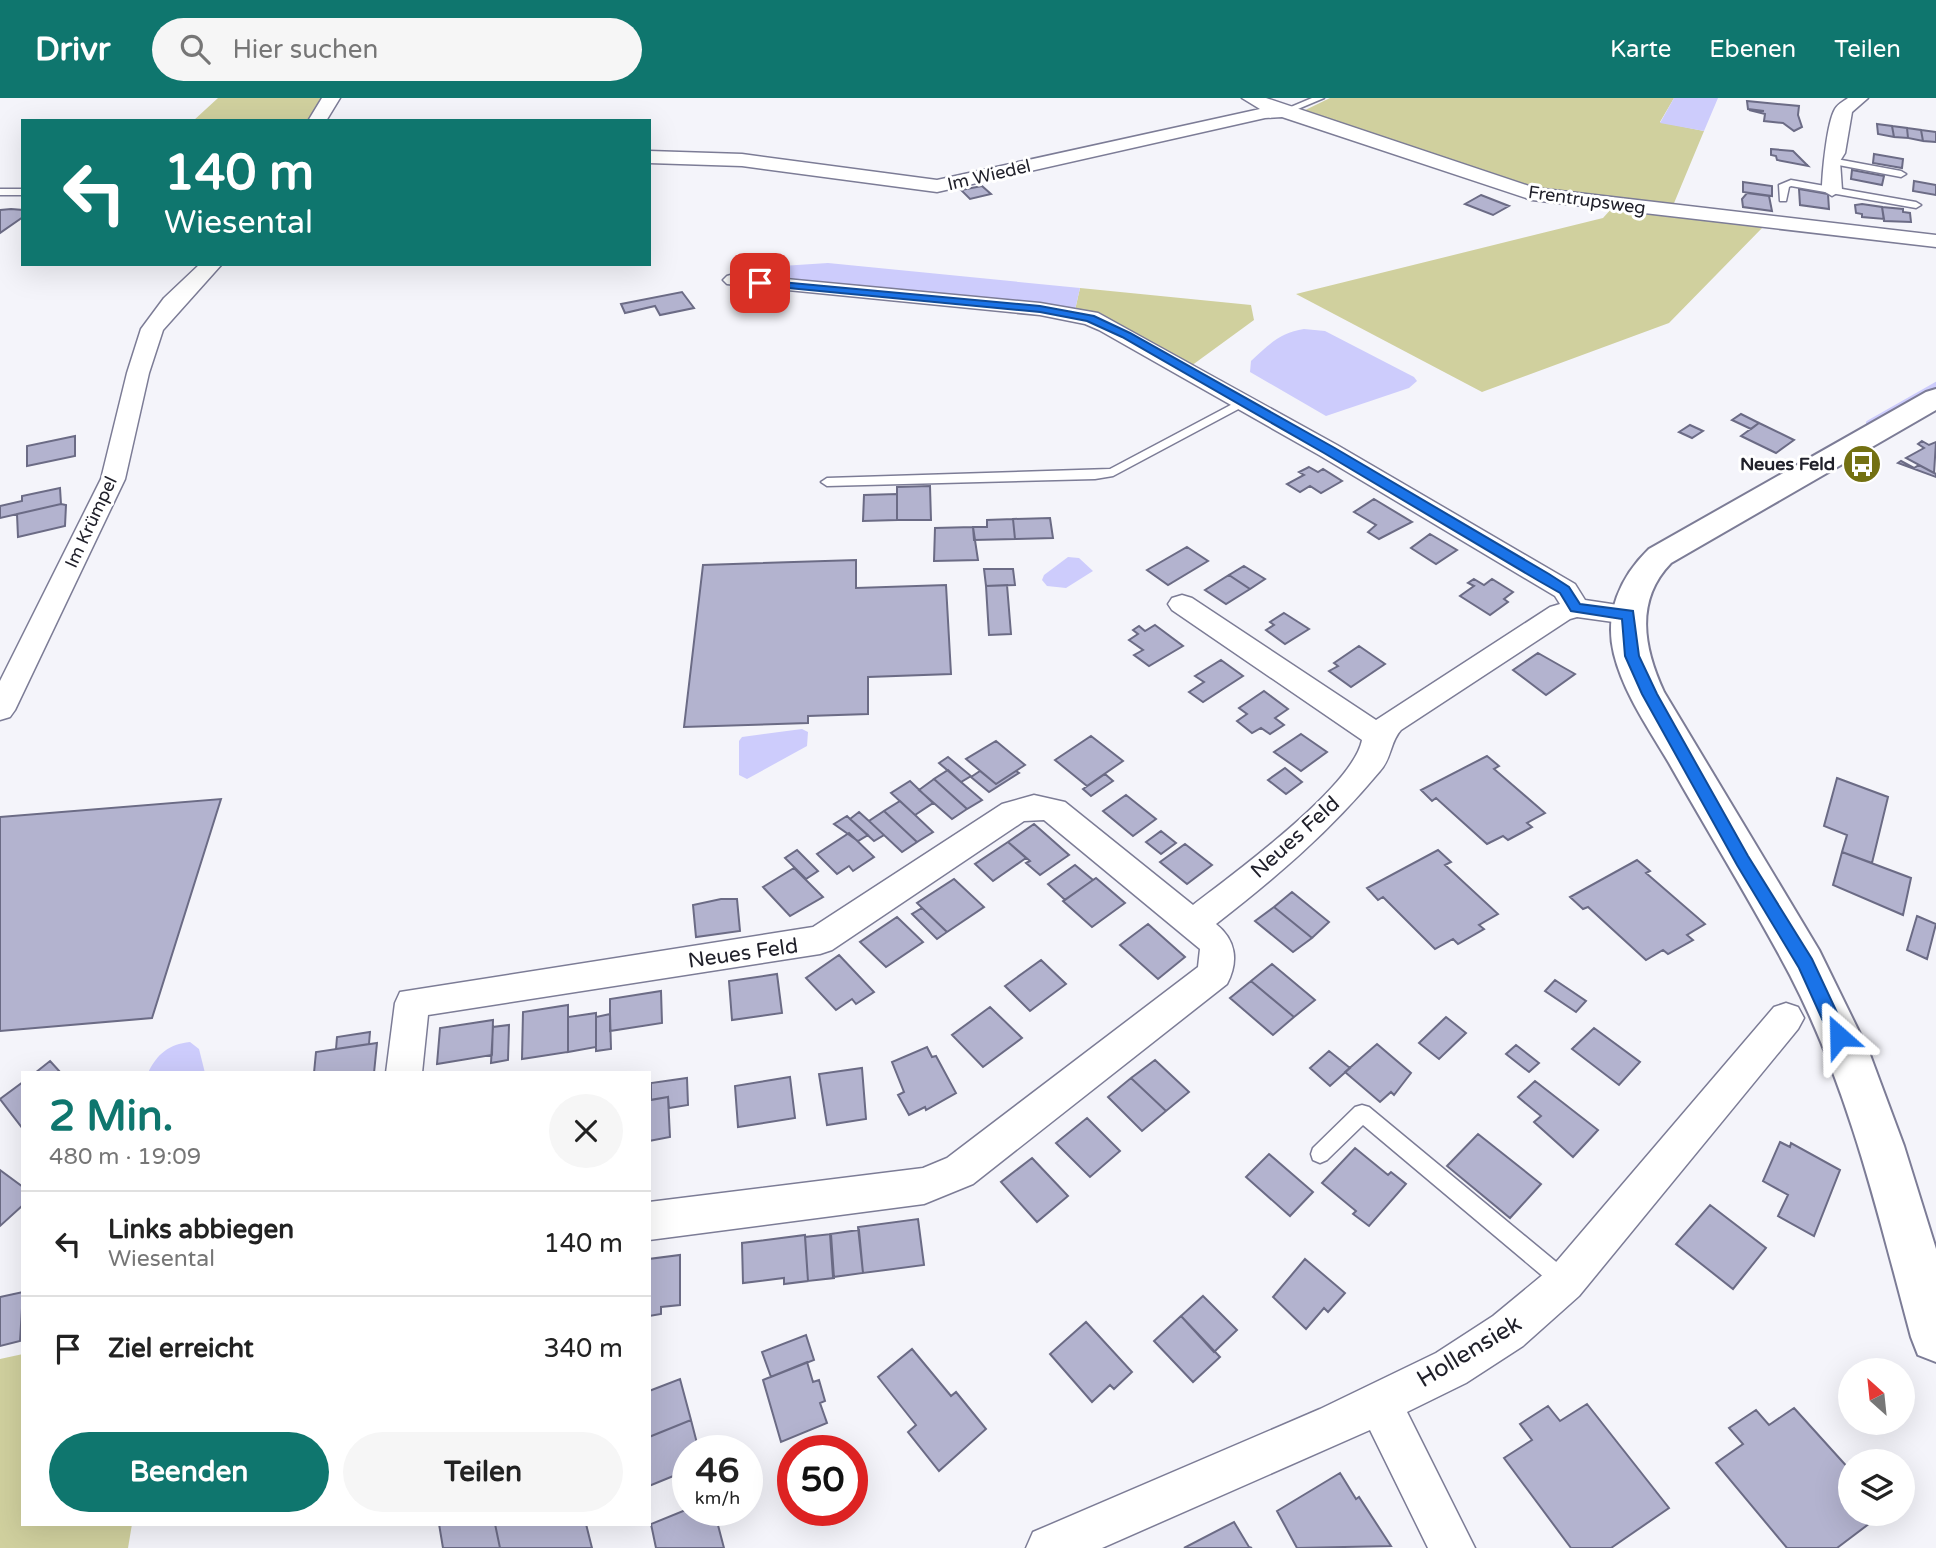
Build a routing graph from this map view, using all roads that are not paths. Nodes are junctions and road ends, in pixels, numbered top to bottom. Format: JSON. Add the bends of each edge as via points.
{"nodes":[{"id":1,"x":331,"y":98,"type":"edge"},
{"id":2,"x":1251,"y":98,"type":"edge"},
{"id":3,"x":1320,"y":98,"type":"edge"},
{"id":4,"x":1859,"y":98,"type":"edge"},
{"id":5,"x":1283,"y":112,"type":"junction"},
{"id":6,"x":318,"y":119,"type":"edge"},
{"id":7,"x":651,"y":157,"type":"edge"},
{"id":8,"x":1830,"y":161,"type":"junction"},
{"id":9,"x":1901,"y":174,"type":"dead end"},
{"id":10,"x":1832,"y":190,"type":"junction"},
{"id":11,"x":0,"y":192,"type":"edge"},
{"id":12,"x":21,"y":192,"type":"edge"},
{"id":13,"x":1783,"y":199,"type":"dead end"},
{"id":14,"x":1916,"y":205,"type":"dead end"},
{"id":15,"x":1936,"y":241,"type":"edge"},
{"id":16,"x":210,"y":266,"type":"edge"},
{"id":17,"x":734,"y":280,"type":"dead end"},
{"id":18,"x":1936,"y":398,"type":"edge"},
{"id":19,"x":1242,"y":403,"type":"junction"},
{"id":20,"x":827,"y":482,"type":"dead end"},
{"id":21,"x":1182,"y":604,"type":"dead end"},
{"id":22,"x":1576,"y":608,"type":"junction"},
{"id":23,"x":1628,"y":615,"type":"junction"},
{"id":24,"x":0,"y":710,"type":"edge"},
{"id":25,"x":1378,"y":736,"type":"junction"},
{"id":26,"x":1192,"y":924,"type":"junction"},
{"id":27,"x":1786,"y":1018,"type":"dead end"},
{"id":28,"x":404,"y":1071,"type":"edge"},
{"id":29,"x":1320,"y":1154,"type":"dead end"},
{"id":30,"x":651,"y":1222,"type":"edge"},
{"id":31,"x":1565,"y":1282,"type":"junction"},
{"id":32,"x":1936,"y":1337,"type":"edge"},
{"id":33,"x":1379,"y":1402,"type":"junction"},
{"id":34,"x":1049,"y":1548,"type":"edge"},
{"id":35,"x":1452,"y":1548,"type":"edge"}],
"edges":[{"from":1,"to":6,"type":"street"},
{"from":2,"to":5,"type":"street","name":"Frentrupsweg"},
{"from":3,"to":5,"type":"lane"},
{"from":4,"to":8,"type":"street","via":[[1843,110],[1836,153]]},
{"from":5,"to":7,"type":"street","name":"Im Wiedel","via":[[937,186],[743,160]]},
{"from":5,"to":15,"type":"street","name":"Frentrupsweg","via":[[1532,194]]},
{"from":8,"to":9,"type":"lane"},
{"from":8,"to":10,"type":"street"},
{"from":10,"to":13,"type":"lane","via":[[1791,183],[1784,185]]},
{"from":10,"to":14,"type":"lane"},
{"from":11,"to":12,"type":"lane"},
{"from":16,"to":24,"type":"street","name":"Im Krümpel","via":[[152,329],[113,480]]},
{"from":17,"to":19,"type":"street","via":[[1040,309],[1090,318]]},
{"from":18,"to":23,"type":"main road","via":[[1671,548],[1643,573]]},
{"from":19,"to":20,"type":"lane","via":[[1113,472]]},
{"from":19,"to":22,"type":"street","via":[[1564,590]]},
{"from":21,"to":25,"type":"street"},
{"from":22,"to":23,"type":"street"},
{"from":22,"to":25,"type":"street","name":"Neues Feld","via":[[1560,613],[1391,722]]},
{"from":23,"to":32,"type":"main road","via":[[1632,656],[1647,689],[1806,964],[1854,1071]]},
{"from":25,"to":26,"type":"street","name":"Neues Feld","via":[[1374,758],[1329,810],[1277,859]]},
{"from":26,"to":28,"type":"street","name":"Neues Feld","via":[[1054,810],[1028,807],[1013,812],[820,940],[412,1003]]},
{"from":26,"to":30,"type":"street","name":"Neues Feld","via":[[1217,944],[1215,974],[960,1171],[924,1186]]},
{"from":27,"to":31,"type":"street","name":"Hollensiek"},
{"from":29,"to":31,"type":"lane","via":[[1362,1113]]},
{"from":31,"to":33,"type":"street","name":"Hollensiek","via":[[1451,1368]]},
{"from":33,"to":34,"type":"street","name":"Hollensiek"},
{"from":33,"to":35,"type":"street"}]}
